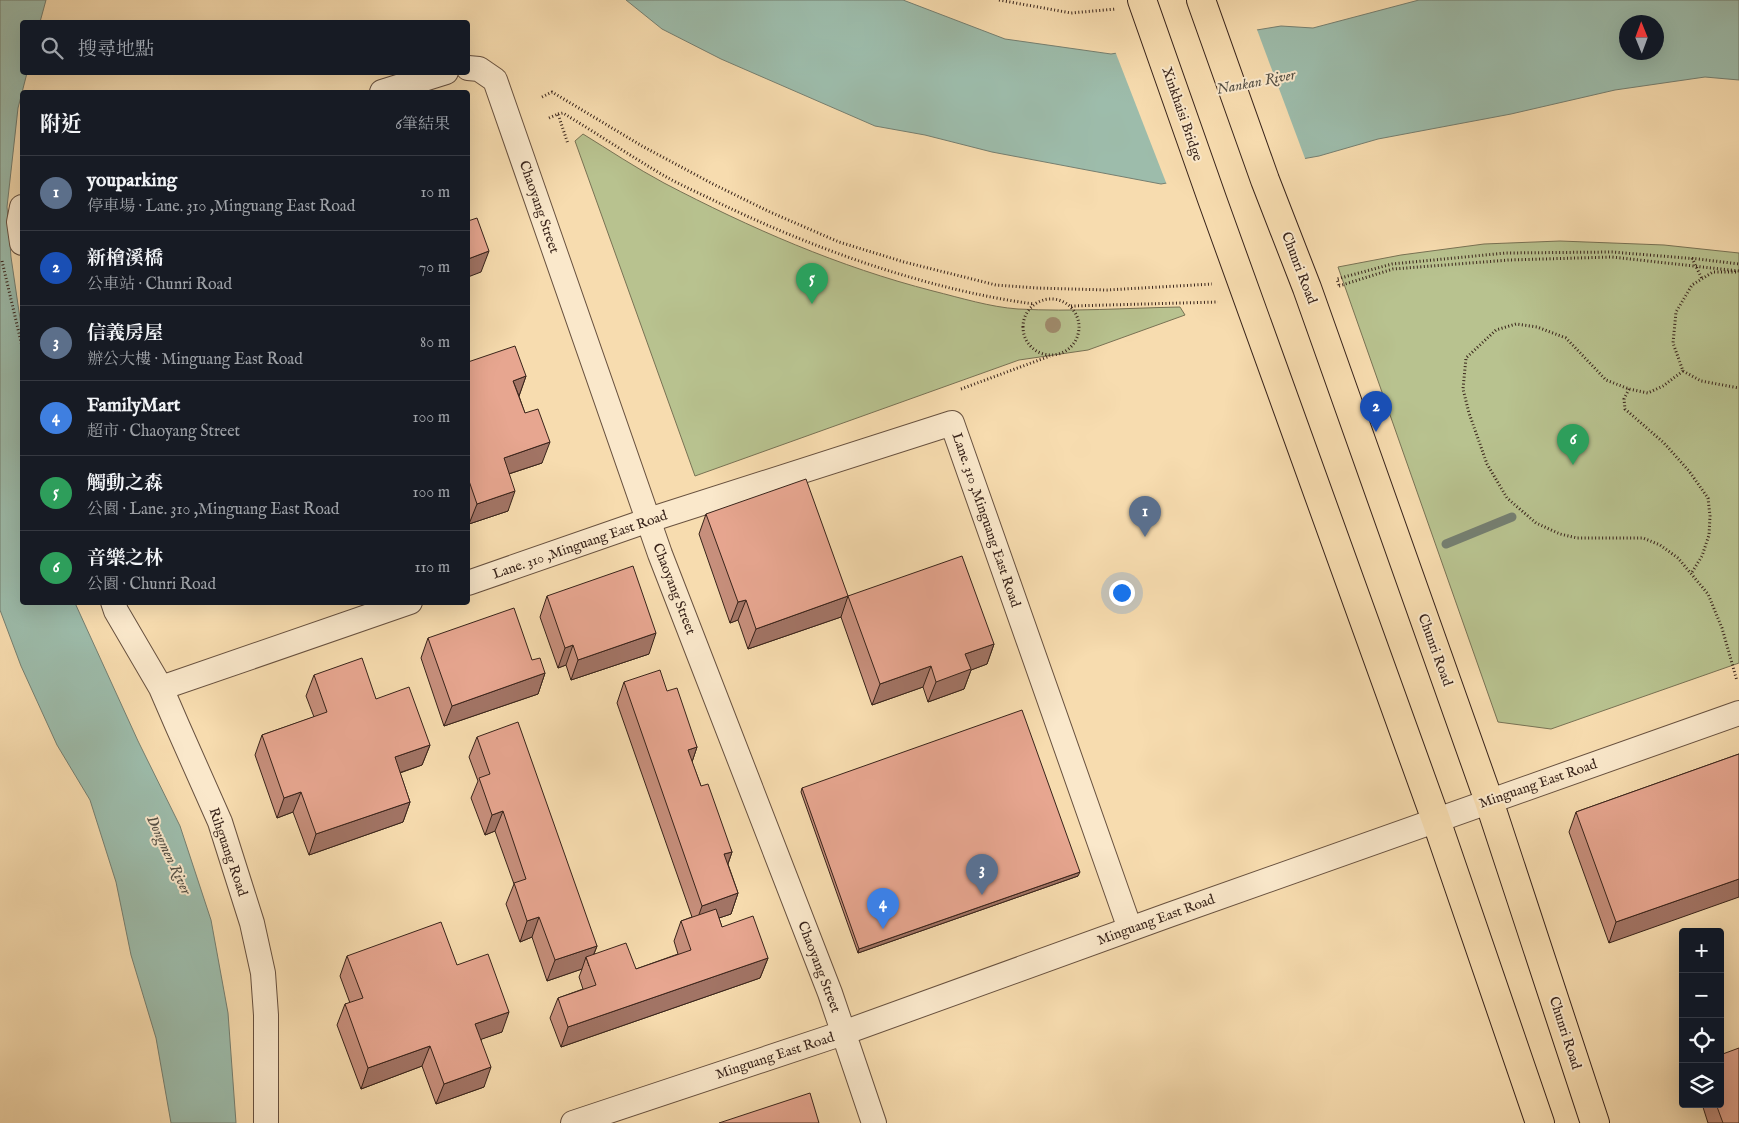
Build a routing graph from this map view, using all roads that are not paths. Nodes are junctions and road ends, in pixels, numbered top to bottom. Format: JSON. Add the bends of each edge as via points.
{"nodes":[{"id":1,"x":1142,"y":1,"type":"edge"},
{"id":2,"x":1203,"y":6,"type":"edge"},
{"id":3,"x":470,"y":68,"type":"edge"},
{"id":4,"x":436,"y":75,"type":"edge"},
{"id":5,"x":388,"y":90,"type":"edge"},
{"id":6,"x":648,"y":520,"type":"junction"},
{"id":7,"x":470,"y":582,"type":"edge"},
{"id":8,"x":114,"y":605,"type":"edge"},
{"id":9,"x":401,"y":605,"type":"edge"},
{"id":10,"x":161,"y":688,"type":"junction"},
{"id":11,"x":1739,"y":713,"type":"edge"},
{"id":12,"x":1489,"y":801,"type":"junction"},
{"id":13,"x":1436,"y":820,"type":"junction"},
{"id":14,"x":1130,"y":929,"type":"junction"},
{"id":15,"x":844,"y":1033,"type":"junction"},
{"id":16,"x":266,"y":1123,"type":"edge"},
{"id":17,"x":573,"y":1123,"type":"edge"},
{"id":18,"x":874,"y":1123,"type":"edge"},
{"id":19,"x":1540,"y":1123,"type":"edge"},
{"id":20,"x":1595,"y":1123,"type":"edge"}],
"edges":[{"from":1,"to":13,"type":"main road","name":"Xinkhaisi Bridge"},
{"from":2,"to":12,"type":"main road","name":"Chunri Road"},
{"from":3,"to":6,"type":"street","name":"Chaoyang Street","via":[[479,69],[495,80]]},
{"from":4,"to":5,"type":"street"},
{"from":6,"to":7,"type":"street","name":"Lane. 310 ,Minguang East Road"},
{"from":6,"to":14,"type":"street","name":"Lane. 310 ,Minguang East Road","via":[[952,422]]},
{"from":6,"to":15,"type":"street","name":"Chaoyang Street"},
{"from":8,"to":10,"type":"street","name":"Rihguang Road"},
{"from":9,"to":10,"type":"street"},
{"from":10,"to":16,"type":"street","name":"Rihguang Road","via":[[220,822],[252,923],[263,973],[266,1015]]},
{"from":11,"to":12,"type":"street","name":"Minguang East Road"},
{"from":12,"to":13,"type":"street","name":"Minguang East Road"},
{"from":12,"to":20,"type":"main road","name":"Chunri Road"},
{"from":13,"to":14,"type":"street","name":"Minguang East Road"},
{"from":13,"to":19,"type":"main road"},
{"from":14,"to":15,"type":"street","name":"Minguang East Road"},
{"from":15,"to":17,"type":"street","name":"Minguang East Road"},
{"from":15,"to":18,"type":"street","name":"Chaoyang Street"}]}
